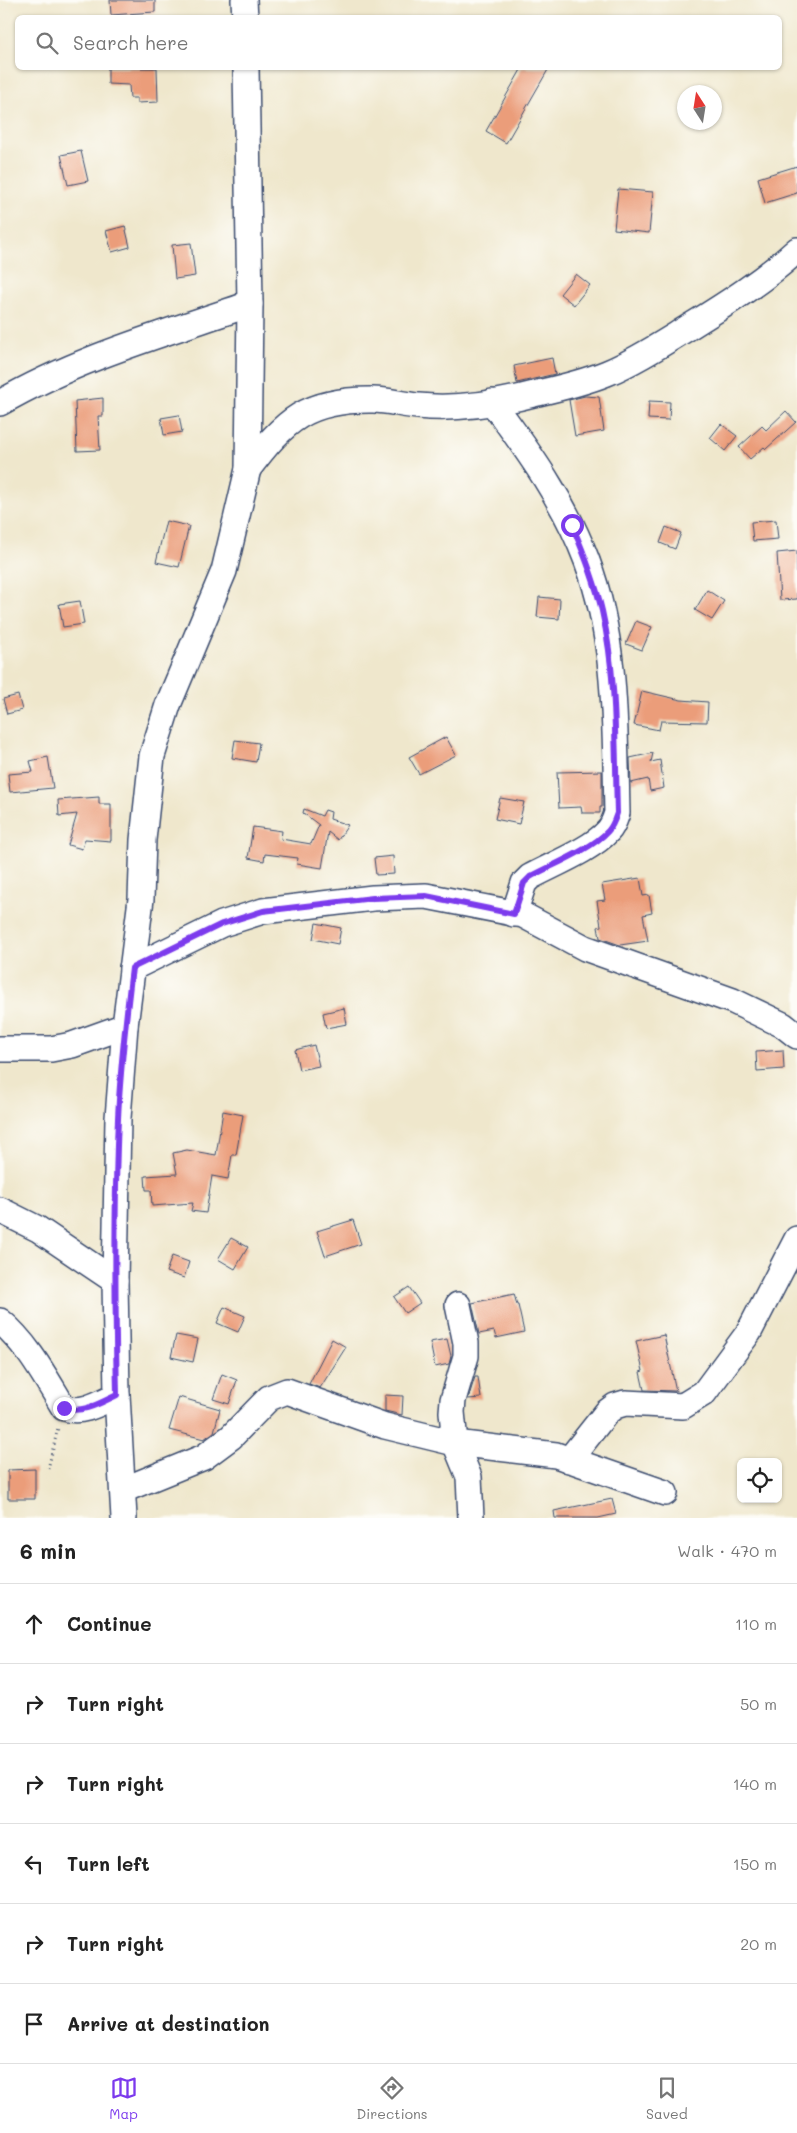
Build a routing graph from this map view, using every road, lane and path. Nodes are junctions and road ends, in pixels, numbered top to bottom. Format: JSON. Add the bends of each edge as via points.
{"nodes":[{"id":1,"x":244,"y":0,"type":"edge"},
{"id":2,"x":245,"y":15,"type":"edge"},
{"id":3,"x":246,"y":70,"type":"edge"},
{"id":4,"x":797,"y":250,"type":"edge"},
{"id":5,"x":250,"y":304,"type":"junction"},
{"id":6,"x":492,"y":402,"type":"junction"},
{"id":7,"x":0,"y":403,"type":"edge"},
{"id":8,"x":248,"y":470,"type":"junction"},
{"id":9,"x":514,"y":914,"type":"junction"},
{"id":10,"x":132,"y":968,"type":"junction"},
{"id":11,"x":125,"y":1026,"type":"junction"},
{"id":12,"x":797,"y":1036,"type":"edge"},
{"id":13,"x":0,"y":1049,"type":"edge"},
{"id":14,"x":0,"y":1210,"type":"edge"},
{"id":15,"x":797,"y":1239,"type":"edge"},
{"id":16,"x":115,"y":1281,"type":"junction"},
{"id":17,"x":458,"y":1305,"type":"dead end"},
{"id":18,"x":0,"y":1321,"type":"edge"},
{"id":19,"x":117,"y":1395,"type":"junction"},
{"id":20,"x":64,"y":1408,"type":"junction"},
{"id":21,"x":455,"y":1443,"type":"junction"},
{"id":22,"x":570,"y":1460,"type":"junction"},
{"id":23,"x":48,"y":1469,"type":"dead end"},
{"id":24,"x":123,"y":1490,"type":"junction"},
{"id":25,"x":665,"y":1493,"type":"dead end"},
{"id":26,"x":124,"y":1518,"type":"edge"},
{"id":27,"x":471,"y":1518,"type":"edge"}],
"edges":[{"from":1,"to":2,"type":"street"},
{"from":3,"to":5,"type":"street"},
{"from":4,"to":6,"type":"street","via":[[746,291],[660,345],[607,373],[537,394]]},
{"from":5,"to":7,"type":"street","via":[[116,350]]},
{"from":5,"to":8,"type":"street"},
{"from":6,"to":8,"type":"street","via":[[468,406],[418,406],[374,400],[311,408],[290,421]]},
{"from":6,"to":9,"type":"street","via":[[541,468],[572,525],[588,562],[602,612],[612,677],[615,818],[608,831],[584,848],[530,877],[524,883]]},
{"from":8,"to":10,"type":"street","via":[[224,572],[168,705],[152,756]]},
{"from":9,"to":10,"type":"street","via":[[426,896],[373,898],[263,911],[222,924]]},
{"from":9,"to":12,"type":"street","via":[[523,915],[584,948],[733,1001],[783,1025]]},
{"from":10,"to":11,"type":"street"},
{"from":11,"to":13,"type":"street","via":[[51,1049]]},
{"from":11,"to":16,"type":"street","via":[[118,1118]]},
{"from":14,"to":16,"type":"street","via":[[38,1229]]},
{"from":15,"to":22,"type":"street","via":[[749,1332],[704,1393],[683,1406],[625,1403],[615,1406]]},
{"from":16,"to":19,"type":"street"},
{"from":17,"to":21,"type":"street","via":[[466,1343],[463,1370],[453,1400]]},
{"from":18,"to":20,"type":"street","via":[[20,1340]]},
{"from":19,"to":20,"type":"street","via":[[74,1412]]},
{"from":19,"to":24,"type":"street"},
{"from":20,"to":23,"type":"path"},
{"from":21,"to":22,"type":"street","via":[[556,1455]]},
{"from":21,"to":24,"type":"street","via":[[385,1426],[287,1391],[269,1398],[231,1437],[204,1457]]},
{"from":21,"to":27,"type":"street","via":[[469,1477]]},
{"from":22,"to":25,"type":"street"},
{"from":24,"to":26,"type":"street"}]}
